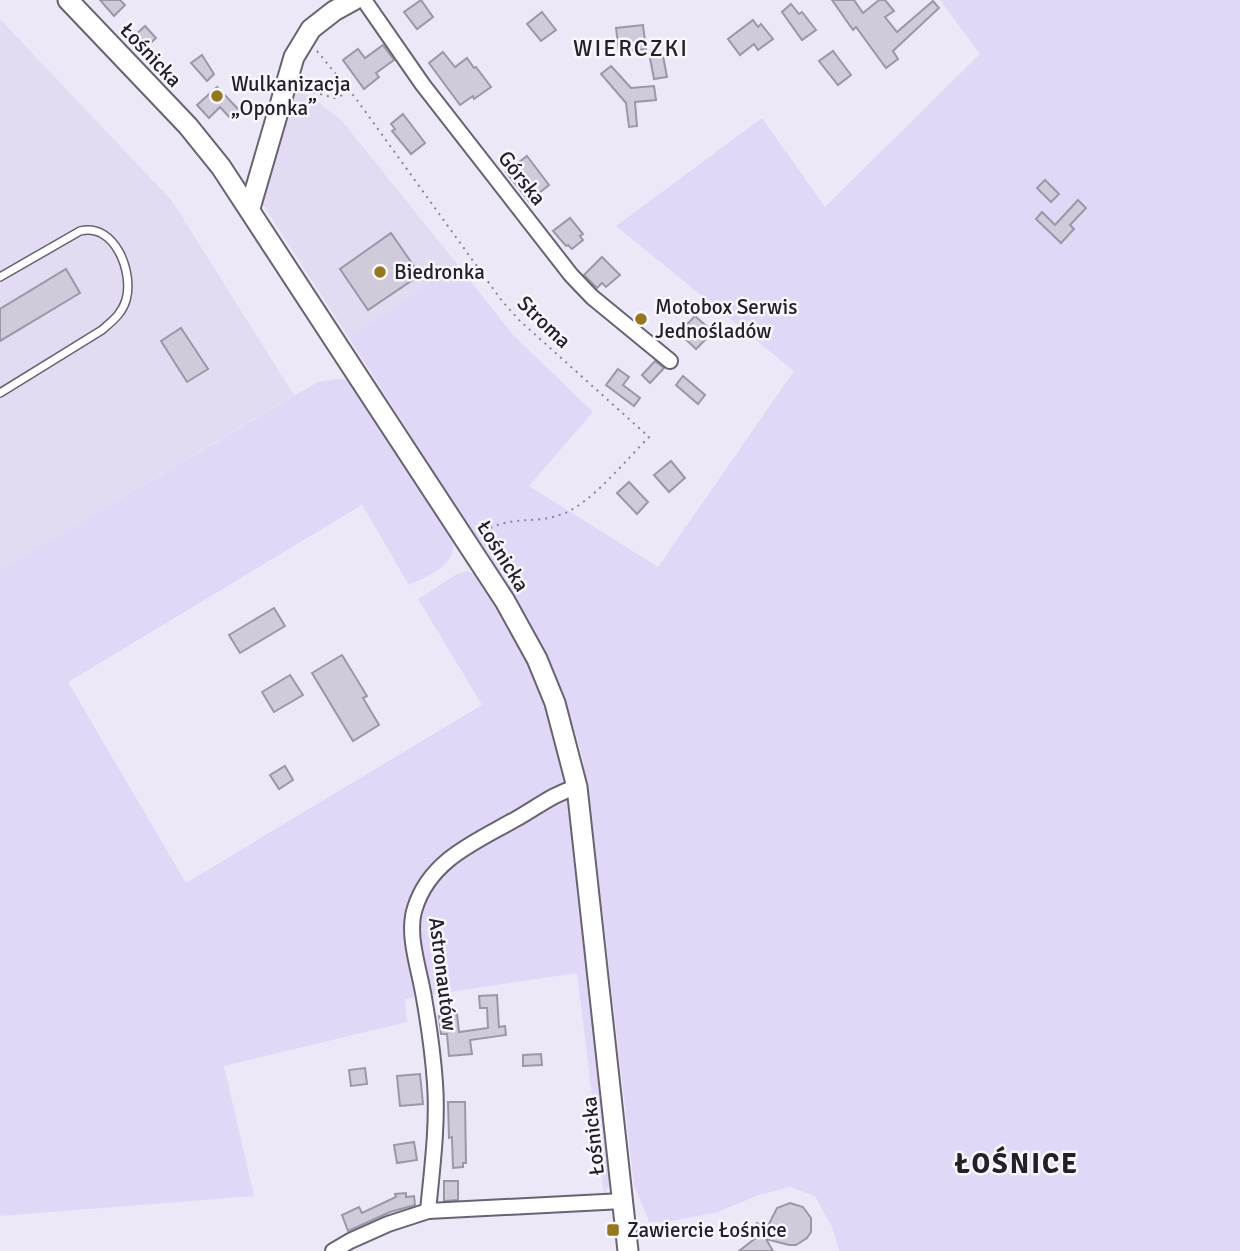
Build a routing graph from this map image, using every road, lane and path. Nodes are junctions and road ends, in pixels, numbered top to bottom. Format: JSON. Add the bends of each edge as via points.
{"nodes":[{"id":1,"x":68,"y":0,"type":"edge"},
{"id":2,"x":354,"y":0,"type":"edge"},
{"id":3,"x":364,"y":0,"type":"edge"},
{"id":4,"x":305,"y":38,"type":"junction"},
{"id":5,"x":285,"y":84,"type":"junction"},
{"id":6,"x":349,"y":90,"type":"junction"},
{"id":7,"x":250,"y":208,"type":"junction"},
{"id":8,"x":0,"y":277,"type":"edge"},
{"id":9,"x":670,"y":361,"type":"dead end"},
{"id":10,"x":0,"y":393,"type":"edge"},
{"id":11,"x":468,"y":543,"type":"junction"},
{"id":12,"x":577,"y":787,"type":"junction"},
{"id":13,"x":623,"y":1201,"type":"junction"},
{"id":14,"x":428,"y":1211,"type":"junction"},
{"id":15,"x":333,"y":1251,"type":"edge"},
{"id":16,"x":628,"y":1251,"type":"edge"}],
"edges":[{"from":1,"to":7,"type":"street","name":"Łośnicka","via":[[188,126]]},
{"from":2,"to":4,"type":"street","via":[[318,22]]},
{"from":3,"to":9,"type":"street","name":"Górska","via":[[422,85],[571,275]]},
{"from":4,"to":5,"type":"street"},
{"from":4,"to":6,"type":"path","name":"Stroma"},
{"from":5,"to":6,"type":"path","via":[[334,98]]},
{"from":5,"to":7,"type":"street"},
{"from":6,"to":11,"type":"path","name":"Stroma","via":[[502,301],[649,437],[582,504],[551,517],[503,522]]},
{"from":7,"to":11,"type":"street","name":"Łośnicka"},
{"from":8,"to":10,"type":"lane","via":[[88,229],[104,233],[115,247],[129,285],[117,317],[102,330]]},
{"from":11,"to":12,"type":"street","name":"Łośnicka","via":[[537,659],[555,703]]},
{"from":12,"to":13,"type":"street","name":"Łośnicka"},
{"from":12,"to":14,"type":"street","name":"Astronautów","via":[[548,798],[454,853],[421,894],[414,911],[413,934],[435,1082]]},
{"from":13,"to":14,"type":"street"},
{"from":13,"to":16,"type":"street","name":"Łośnicka"},
{"from":14,"to":15,"type":"street","via":[[388,1224]]}]}
